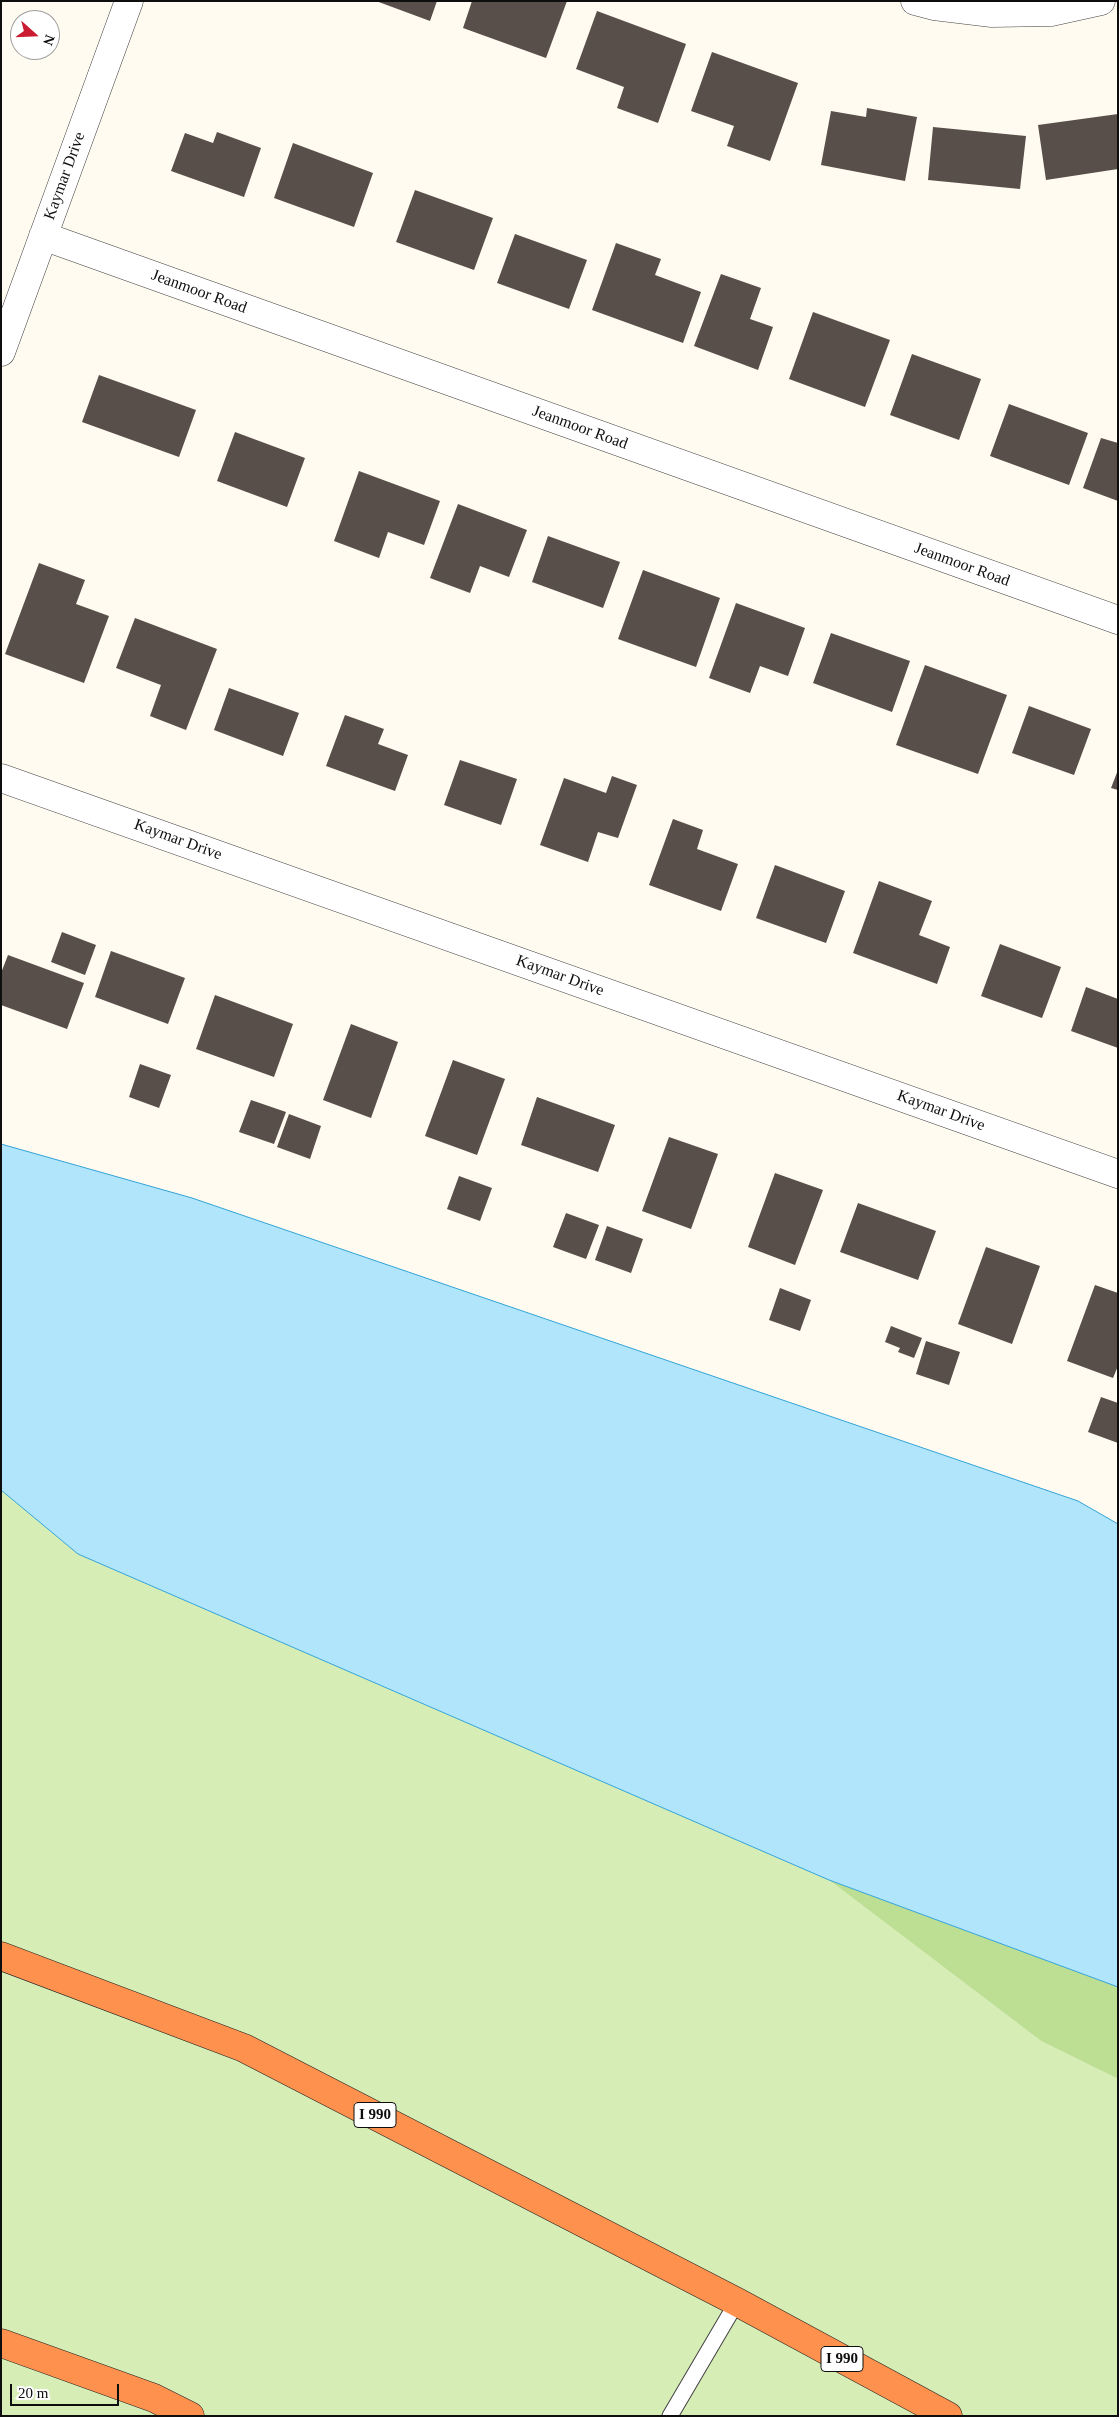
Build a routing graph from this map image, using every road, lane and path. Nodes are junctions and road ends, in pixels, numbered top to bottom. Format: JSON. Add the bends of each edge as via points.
{"nodes":[{"id":1,"x":129,"y":1,"type":"edge"},
{"id":2,"x":915,"y":1,"type":"edge"},
{"id":3,"x":1101,"y":1,"type":"edge"},
{"id":4,"x":43,"y":236,"type":"junction"},
{"id":5,"x":1,"y":352,"type":"edge"},
{"id":6,"x":1118,"y":620,"type":"edge"},
{"id":7,"x":1,"y":778,"type":"edge"},
{"id":8,"x":1118,"y":1174,"type":"edge"},
{"id":9,"x":1,"y":1956,"type":"edge"},
{"id":10,"x":737,"y":2302,"type":"junction"},
{"id":11,"x":1,"y":2343,"type":"edge"},
{"id":12,"x":190,"y":2416,"type":"edge"},
{"id":13,"x":670,"y":2416,"type":"edge"},
{"id":14,"x":948,"y":2416,"type":"edge"}],
"edges":[{"from":1,"to":4,"type":"street","name":"Kaymar Drive"},
{"from":2,"to":3,"type":"street","via":[[992,14],[1051,12]]},
{"from":4,"to":5,"type":"street","name":"Kaymar Drive"},
{"from":4,"to":6,"type":"street","name":"Jeanmoor Road"},
{"from":7,"to":8,"type":"street","name":"Kaymar Drive"},
{"from":9,"to":10,"type":"highway","number":"I 990","via":[[244,2048]]},
{"from":10,"to":13,"type":"lane"},
{"from":10,"to":14,"type":"highway","number":"I 990"},
{"from":11,"to":12,"type":"highway","via":[[154,2398]]}]}
